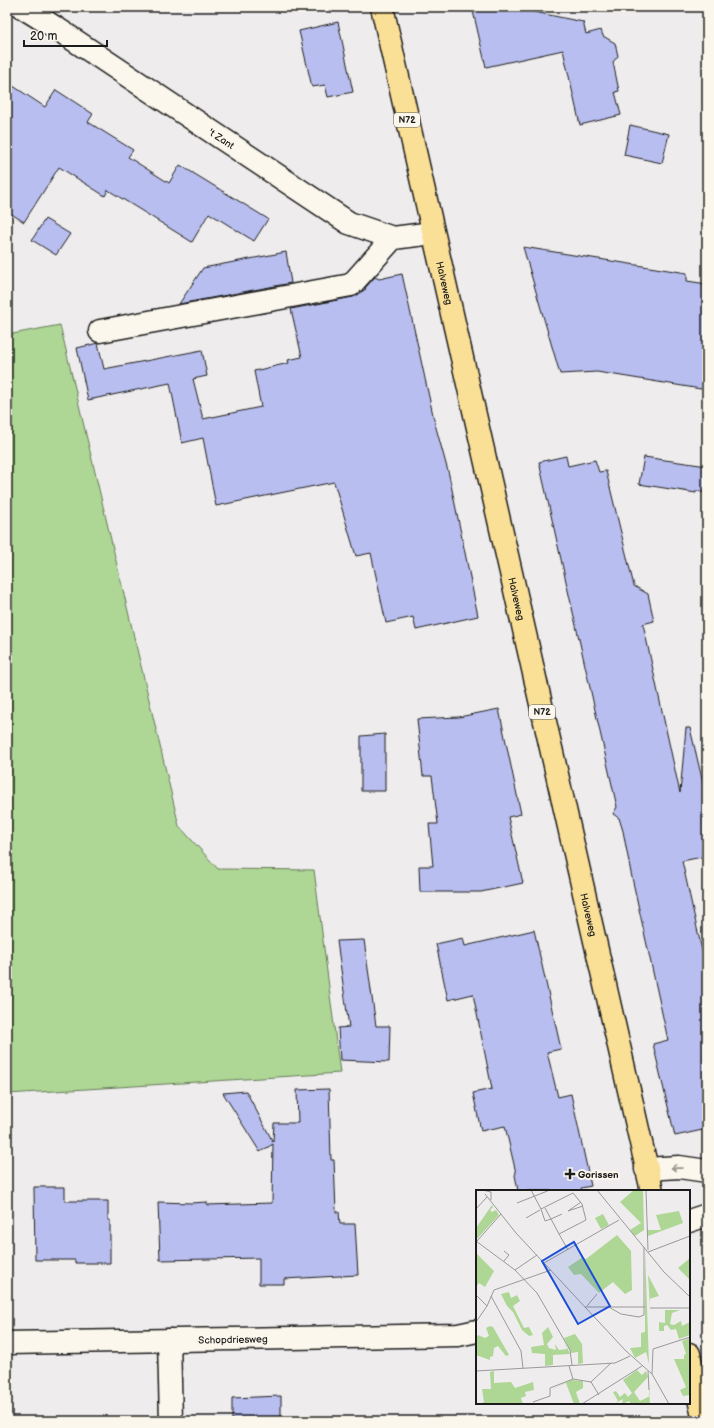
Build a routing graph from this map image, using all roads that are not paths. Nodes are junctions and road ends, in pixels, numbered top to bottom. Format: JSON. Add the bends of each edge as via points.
{"nodes":[{"id":1,"x":22,"y":7,"type":"edge"},
{"id":2,"x":49,"y":7,"type":"edge"},
{"id":3,"x":382,"y":7,"type":"edge"},
{"id":4,"x":56,"y":28,"type":"junction"},
{"id":5,"x":433,"y":233,"type":"junction"},
{"id":6,"x":393,"y":238,"type":"junction"},
{"id":7,"x":100,"y":331,"type":"dead end"},
{"id":8,"x":646,"y":1169,"type":"junction"},
{"id":9,"x":707,"y":1171,"type":"edge"},
{"id":10,"x":652,"y":1190,"type":"edge"},
{"id":11,"x":707,"y":1214,"type":"edge"},
{"id":12,"x":690,"y":1221,"type":"edge"},
{"id":13,"x":471,"y":1335,"type":"edge"},
{"id":14,"x":169,"y":1340,"type":"junction"},
{"id":15,"x":7,"y":1343,"type":"edge"},
{"id":16,"x":690,"y":1360,"type":"edge"},
{"id":17,"x":171,"y":1421,"type":"edge"},
{"id":18,"x":704,"y":1421,"type":"edge"}],
"edges":[{"from":1,"to":4,"type":"street","name":"'t Zant"},
{"from":2,"to":4,"type":"street"},
{"from":3,"to":5,"type":"main road","name":"Halveweg","number":"N72"},
{"from":4,"to":6,"type":"street","name":"'t Zant","via":[[349,222]]},
{"from":5,"to":6,"type":"street","name":"'t Zant"},
{"from":5,"to":8,"type":"main road","name":"Halveweg","number":"N72"},
{"from":6,"to":7,"type":"street","via":[[351,285]]},
{"from":9,"to":8,"type":"street","one_way":true,"via":[[679,1168]]},
{"from":8,"to":10,"type":"main road","name":"Halveweg","number":"N72"},
{"from":11,"to":12,"type":"street"},
{"from":13,"to":14,"type":"street","name":"Schopdriesweg"},
{"from":14,"to":15,"type":"street","name":"Schopdriesweg"},
{"from":14,"to":17,"type":"street"},
{"from":16,"to":18,"type":"main road"}]}
